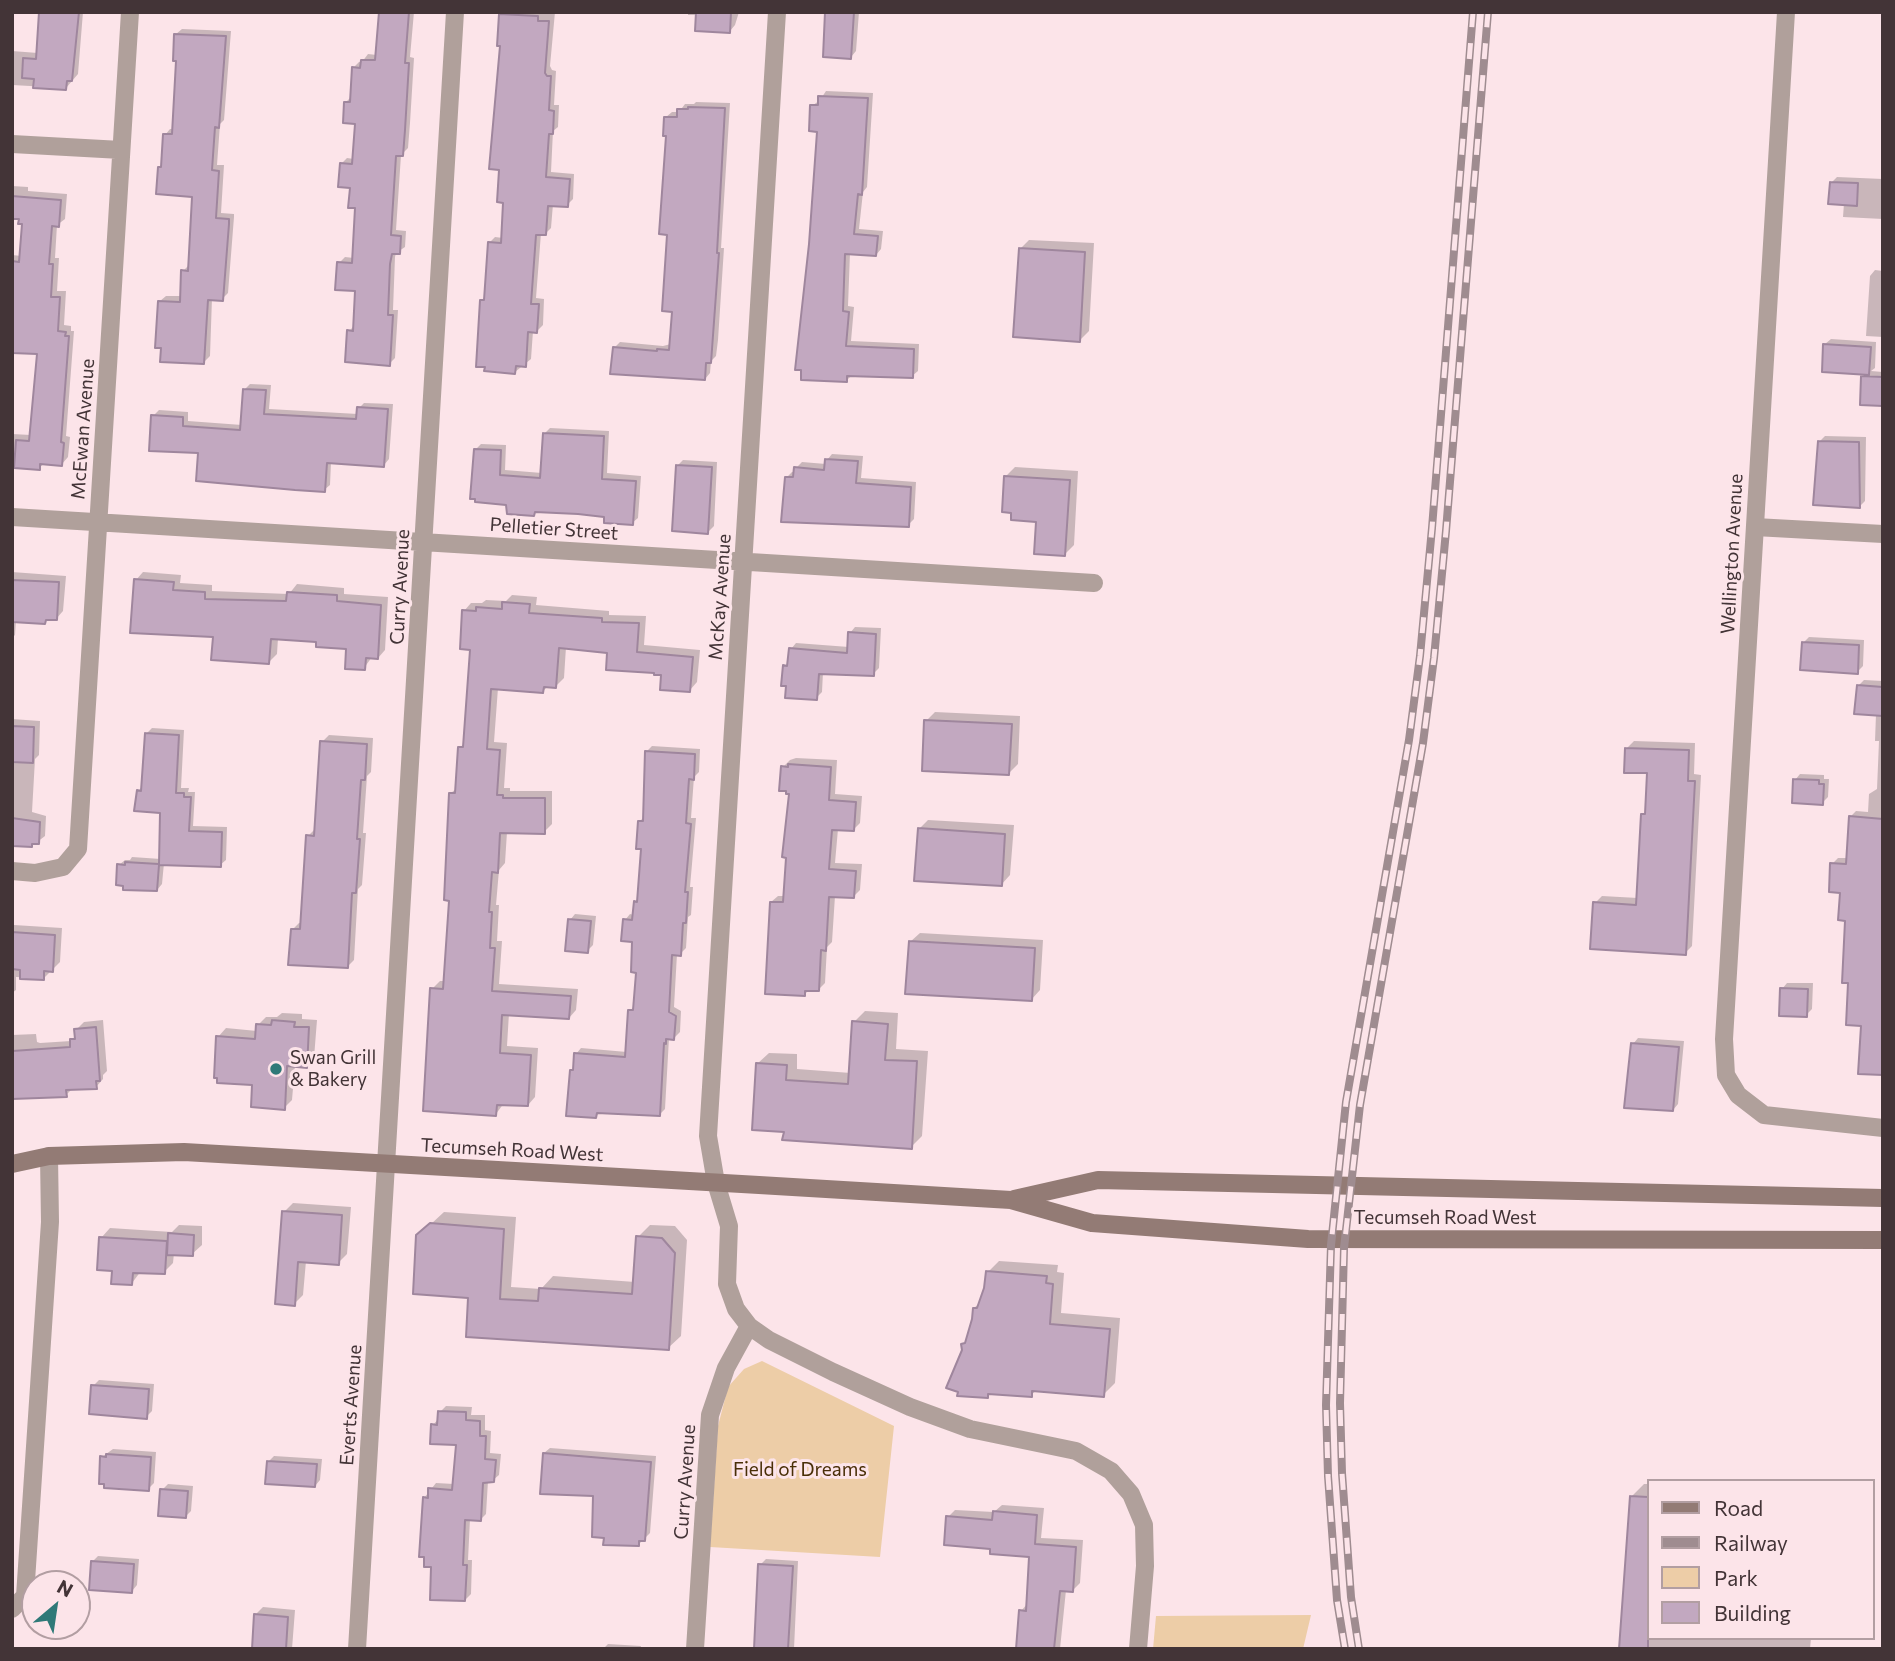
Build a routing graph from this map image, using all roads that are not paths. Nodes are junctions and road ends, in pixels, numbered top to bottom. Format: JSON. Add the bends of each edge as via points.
{"nodes":[{"id":1,"x":130,"y":12,"type":"edge"},
{"id":2,"x":454,"y":12,"type":"edge"},
{"id":3,"x":777,"y":12,"type":"edge"},
{"id":4,"x":1786,"y":12,"type":"edge"},
{"id":5,"x":12,"y":144,"type":"edge"},
{"id":6,"x":121,"y":150,"type":"junction"},
{"id":7,"x":12,"y":517,"type":"edge"},
{"id":8,"x":99,"y":523,"type":"junction"},
{"id":9,"x":1755,"y":527,"type":"junction"},
{"id":10,"x":1883,"y":534,"type":"edge"},
{"id":11,"x":424,"y":542,"type":"junction"},
{"id":12,"x":744,"y":561,"type":"junction"},
{"id":13,"x":1094,"y":583,"type":"dead end"},
{"id":14,"x":12,"y":871,"type":"edge"},
{"id":15,"x":1883,"y":1128,"type":"edge"},
{"id":16,"x":49,"y":1156,"type":"junction"},
{"id":17,"x":12,"y":1164,"type":"edge"},
{"id":18,"x":386,"y":1164,"type":"junction"},
{"id":19,"x":716,"y":1183,"type":"junction"},
{"id":20,"x":1883,"y":1198,"type":"edge"},
{"id":21,"x":1011,"y":1200,"type":"junction"},
{"id":22,"x":1883,"y":1240,"type":"edge"},
{"id":23,"x":749,"y":1326,"type":"junction"},
{"id":24,"x":12,"y":1609,"type":"edge"},
{"id":25,"x":357,"y":1649,"type":"edge"},
{"id":26,"x":695,"y":1649,"type":"edge"},
{"id":27,"x":1138,"y":1649,"type":"edge"}],
"edges":[{"from":1,"to":6,"type":"street","name":"McEwan Avenue"},
{"from":2,"to":11,"type":"street","name":"Curry Avenue"},
{"from":3,"to":12,"type":"street","name":"McKay Avenue"},
{"from":4,"to":9,"type":"street","name":"Wellington Avenue"},
{"from":5,"to":6,"type":"street"},
{"from":6,"to":8,"type":"street","name":"McEwan Avenue"},
{"from":7,"to":8,"type":"street","name":"Pelletier Street"},
{"from":8,"to":11,"type":"street","name":"Pelletier Street"},
{"from":8,"to":14,"type":"street","name":"McEwan Avenue","via":[[78,849],[63,867],[35,873]]},
{"from":9,"to":10,"type":"street"},
{"from":9,"to":15,"type":"street","name":"Wellington Avenue","via":[[1724,1039],[1726,1075],[1738,1095],[1764,1115]]},
{"from":11,"to":12,"type":"street","name":"Pelletier Street"},
{"from":11,"to":18,"type":"street","name":"Curry Avenue"},
{"from":12,"to":13,"type":"street","name":"Pelletier Street"},
{"from":12,"to":19,"type":"street","name":"McKay Avenue","via":[[708,1136]]},
{"from":16,"to":17,"type":"main road","name":"Tecumseh Road West"},
{"from":16,"to":18,"type":"main road","name":"Tecumseh Road West","via":[[184,1152]]},
{"from":16,"to":24,"type":"street","via":[[50,1222],[25,1596]]},
{"from":18,"to":19,"type":"main road","name":"Tecumseh Road West"},
{"from":18,"to":25,"type":"street","name":"Everts Avenue"},
{"from":19,"to":21,"type":"main road","name":"Tecumseh Road West"},
{"from":19,"to":23,"type":"street","name":"McKay Avenue","via":[[729,1226],[727,1284],[736,1309]]},
{"from":20,"to":21,"type":"main road","name":"Tecumseh Road West","via":[[1098,1180]]},
{"from":21,"to":22,"type":"main road","name":"Tecumseh Road West","via":[[1091,1223],[1308,1239]]},
{"from":23,"to":26,"type":"street","name":"Curry Avenue","via":[[726,1368],[710,1415]]},
{"from":23,"to":27,"type":"street","via":[[822,1367],[909,1407],[970,1429],[1076,1451],[1111,1471],[1130,1494],[1144,1525]]}]}
